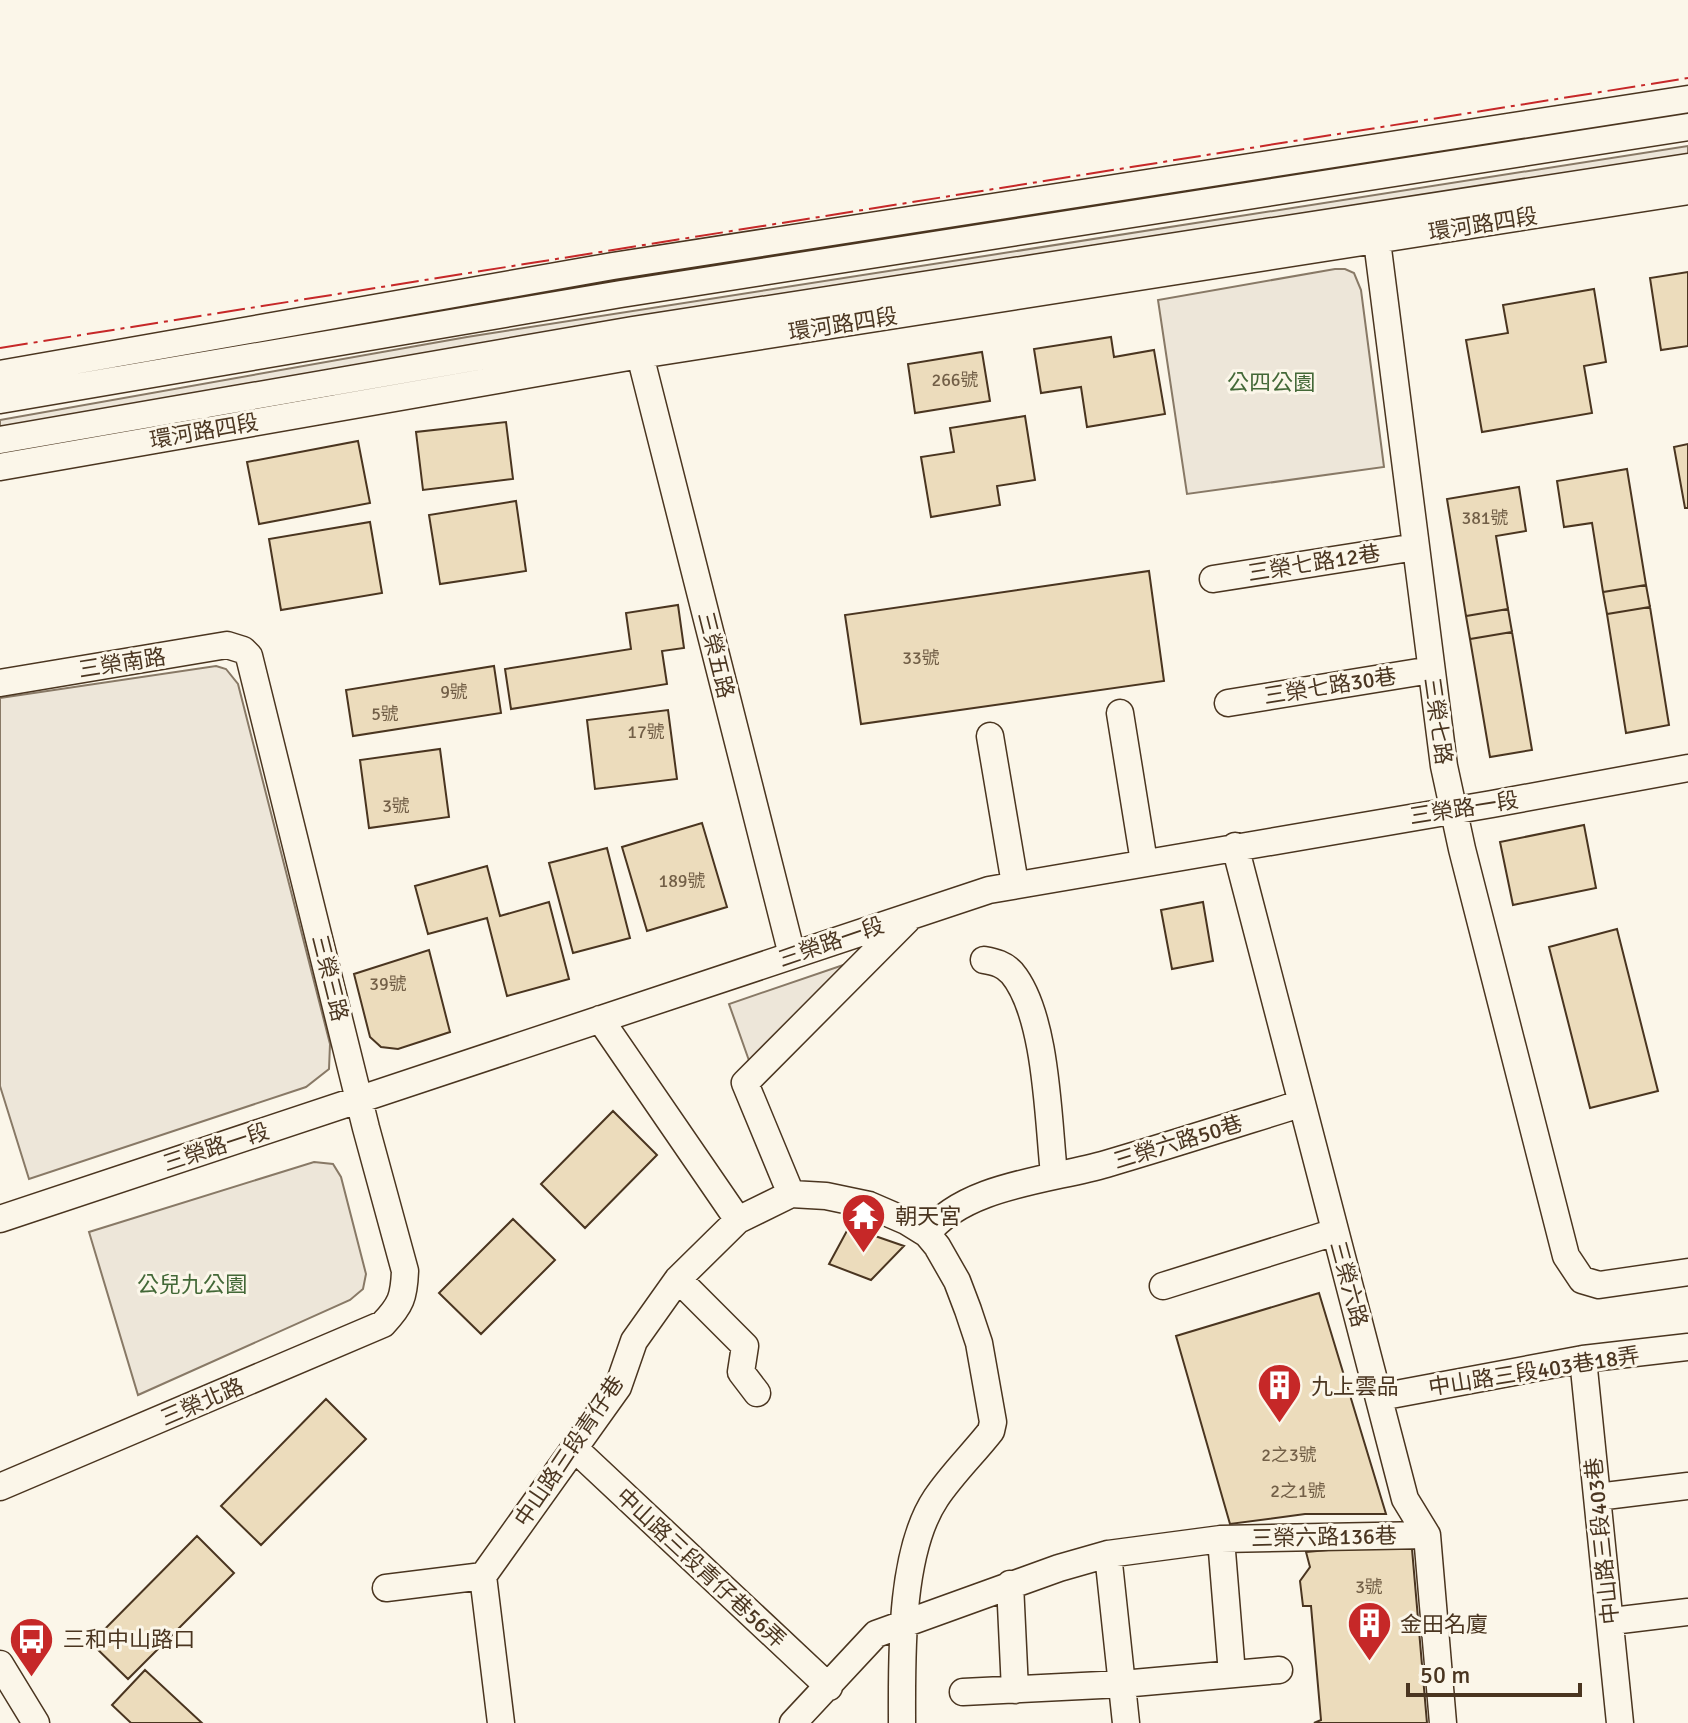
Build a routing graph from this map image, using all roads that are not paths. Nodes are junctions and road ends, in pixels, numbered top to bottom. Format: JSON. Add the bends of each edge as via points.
{"nodes":[{"id":1,"x":1688,"y":99,"type":"edge"},
{"id":2,"x":1688,"y":127,"type":"edge"},
{"id":3,"x":1688,"y":167,"type":"edge"},
{"id":4,"x":1688,"y":191,"type":"edge"},
{"id":5,"x":1377,"y":241,"type":"junction"},
{"id":6,"x":640,"y":355,"type":"junction"},
{"id":7,"x":0,"y":374,"type":"edge"},
{"id":8,"x":0,"y":400,"type":"edge"},
{"id":9,"x":0,"y":440,"type":"edge"},
{"id":10,"x":0,"y":467,"type":"edge"},
{"id":11,"x":1416,"y":547,"type":"junction"},
{"id":12,"x":1213,"y":579,"type":"dead end"},
{"id":13,"x":243,"y":650,"type":"joint"},
{"id":14,"x":1431,"y":670,"type":"junction"},
{"id":15,"x":0,"y":683,"type":"edge"},
{"id":16,"x":1228,"y":703,"type":"dead end"},
{"id":17,"x":1120,"y":713,"type":"dead end"},
{"id":18,"x":990,"y":736,"type":"dead end"},
{"id":19,"x":1688,"y":768,"type":"edge"},
{"id":20,"x":1453,"y":810,"type":"junction"},
{"id":21,"x":1235,"y":846,"type":"junction"},
{"id":22,"x":1144,"y":862,"type":"junction"},
{"id":23,"x":1015,"y":884,"type":"junction"},
{"id":24,"x":913,"y":914,"type":"junction"},
{"id":25,"x":792,"y":955,"type":"junction"},
{"id":26,"x":984,"y":960,"type":"dead end"},
{"id":27,"x":600,"y":1019,"type":"junction"},
{"id":28,"x":359,"y":1099,"type":"junction"},
{"id":29,"x":1300,"y":1104,"type":"junction"},
{"id":30,"x":1054,"y":1174,"type":"junction"},
{"id":31,"x":791,"y":1194,"type":"junction"},
{"id":32,"x":0,"y":1219,"type":"edge"},
{"id":33,"x":738,"y":1220,"type":"junction"},
{"id":34,"x":1335,"y":1232,"type":"junction"},
{"id":35,"x":927,"y":1234,"type":"junction"},
{"id":36,"x":1688,"y":1272,"type":"edge"},
{"id":37,"x":678,"y":1279,"type":"junction"},
{"id":38,"x":1163,"y":1286,"type":"dead end"},
{"id":39,"x":398,"y":1308,"type":"joint"},
{"id":40,"x":1688,"y":1347,"type":"edge"},
{"id":41,"x":1583,"y":1359,"type":"junction"},
{"id":42,"x":757,"y":1393,"type":"dead end"},
{"id":43,"x":1380,"y":1397,"type":"junction"},
{"id":44,"x":574,"y":1448,"type":"junction"},
{"id":45,"x":1688,"y":1486,"type":"edge"},
{"id":46,"x":0,"y":1487,"type":"edge"},
{"id":47,"x":1597,"y":1497,"type":"junction"},
{"id":48,"x":1427,"y":1535,"type":"junction"},
{"id":49,"x":1221,"y":1539,"type":"junction"},
{"id":50,"x":1108,"y":1554,"type":"junction"},
{"id":51,"x":483,"y":1576,"type":"junction"},
{"id":52,"x":1010,"y":1584,"type":"junction"},
{"id":53,"x":386,"y":1588,"type":"dead end"},
{"id":54,"x":1688,"y":1612,"type":"edge"},
{"id":55,"x":1612,"y":1621,"type":"junction"},
{"id":56,"x":903,"y":1626,"type":"junction"},
{"id":57,"x":0,"y":1664,"type":"edge"},
{"id":58,"x":1279,"y":1670,"type":"dead end"},
{"id":59,"x":1232,"y":1674,"type":"junction"},
{"id":60,"x":1122,"y":1684,"type":"junction"},
{"id":61,"x":829,"y":1687,"type":"junction"},
{"id":62,"x":1015,"y":1690,"type":"junction"},
{"id":63,"x":963,"y":1692,"type":"dead end"},
{"id":64,"x":36,"y":1723,"type":"edge"},
{"id":65,"x":501,"y":1723,"type":"edge"},
{"id":66,"x":793,"y":1723,"type":"edge"},
{"id":67,"x":902,"y":1723,"type":"edge"},
{"id":68,"x":1126,"y":1723,"type":"edge"},
{"id":69,"x":1443,"y":1723,"type":"edge"},
{"id":70,"x":1620,"y":1723,"type":"edge"}],
"edges":[{"from":1,"to":7,"type":"street","via":[[629,263]]},
{"from":2,"to":8,"type":"street","via":[[637,291]]},
{"from":3,"to":9,"type":"street","name":"環河路四段","via":[[633,330]]},
{"from":4,"to":5,"type":"street","name":"環河路四段"},
{"from":5,"to":6,"type":"street","name":"環河路四段"},
{"from":5,"to":11,"type":"street","name":"三榮七路"},
{"from":6,"to":10,"type":"street","name":"環河路四段"},
{"from":6,"to":25,"type":"street","name":"三榮五路"},
{"from":11,"to":12,"type":"street","name":"三榮七路12巷"},
{"from":11,"to":14,"type":"street","name":"三榮七路"},
{"from":13,"to":15,"type":"street","name":"三榮南路","via":[[227,645]]},
{"from":13,"to":28,"type":"street","name":"三榮三路","via":[[252,665]]},
{"from":14,"to":16,"type":"street","name":"三榮七路30巷"},
{"from":14,"to":20,"type":"street","name":"三榮七路"},
{"from":17,"to":22,"type":"street"},
{"from":18,"to":23,"type":"street"},
{"from":19,"to":20,"type":"street","name":"三榮路一段"},
{"from":20,"to":21,"type":"street","name":"三榮路一段"},
{"from":20,"to":36,"type":"street","name":"三榮七路","via":[[1566,1256],[1582,1280],[1599,1285]]},
{"from":21,"to":22,"type":"street","name":"三榮路一段"},
{"from":21,"to":29,"type":"street","name":"三榮六路"},
{"from":22,"to":23,"type":"street","name":"三榮路一段"},
{"from":23,"to":24,"type":"street","name":"三榮路一段"},
{"from":24,"to":25,"type":"street","name":"三榮路一段"},
{"from":24,"to":31,"type":"street","via":[[745,1083]]},
{"from":25,"to":27,"type":"street","name":"三榮路一段"},
{"from":26,"to":30,"type":"street","via":[[1011,971],[1034,1022]]},
{"from":27,"to":28,"type":"street","name":"三榮路一段"},
{"from":27,"to":33,"type":"street"},
{"from":28,"to":32,"type":"street","name":"三榮路一段"},
{"from":28,"to":39,"type":"street","name":"三榮三路","via":[[405,1271]]},
{"from":29,"to":30,"type":"street","name":"三榮六路50巷","via":[[1103,1165]]},
{"from":29,"to":34,"type":"street","name":"三榮六路"},
{"from":30,"to":35,"type":"street","name":"三榮六路50巷","via":[[950,1210]]},
{"from":31,"to":33,"type":"street","name":"中山路三段青仔巷"},
{"from":31,"to":35,"type":"street","via":[[869,1205]]},
{"from":33,"to":37,"type":"street","name":"中山路三段青仔巷"},
{"from":34,"to":38,"type":"street"},
{"from":34,"to":43,"type":"street","name":"三榮六路"},
{"from":35,"to":56,"type":"street","via":[[957,1281],[968,1310],[993,1422],[928,1514],[912,1565]]},
{"from":37,"to":42,"type":"street","via":[[745,1346],[741,1372]]},
{"from":37,"to":44,"type":"street","name":"中山路三段青仔巷","via":[[634,1341],[618,1387]]},
{"from":39,"to":46,"type":"street","name":"三榮北路","via":[[383,1324],[361,1335]]},
{"from":40,"to":41,"type":"street","name":"中山路三段403巷18弄"},
{"from":41,"to":43,"type":"street","name":"中山路三段403巷18弄"},
{"from":41,"to":47,"type":"street","name":"中山路三段403巷"},
{"from":43,"to":48,"type":"street","name":"三榮六路","via":[[1405,1499]]},
{"from":44,"to":51,"type":"street","name":"中山路三段青仔巷"},
{"from":44,"to":61,"type":"street","name":"中山路三段青仔巷56弄"},
{"from":45,"to":47,"type":"street"},
{"from":47,"to":55,"type":"street","name":"中山路三段403巷"},
{"from":48,"to":49,"type":"street","name":"三榮六路136巷"},
{"from":48,"to":69,"type":"street","name":"三榮六路"},
{"from":49,"to":50,"type":"street","name":"三榮六路136巷"},
{"from":49,"to":59,"type":"street"},
{"from":50,"to":52,"type":"street","name":"三榮六路136巷"},
{"from":50,"to":60,"type":"street"},
{"from":51,"to":53,"type":"street"},
{"from":51,"to":65,"type":"street"},
{"from":52,"to":56,"type":"street","name":"三榮六路136巷"},
{"from":52,"to":62,"type":"street"},
{"from":54,"to":55,"type":"street"},
{"from":55,"to":70,"type":"street","name":"中山路三段403巷"},
{"from":56,"to":61,"type":"street","via":[[876,1634]]},
{"from":56,"to":67,"type":"street"},
{"from":57,"to":64,"type":"street"},
{"from":58,"to":59,"type":"street"},
{"from":59,"to":60,"type":"street"},
{"from":60,"to":62,"type":"street"},
{"from":60,"to":68,"type":"street"},
{"from":61,"to":66,"type":"street"},
{"from":62,"to":63,"type":"street"}]}
